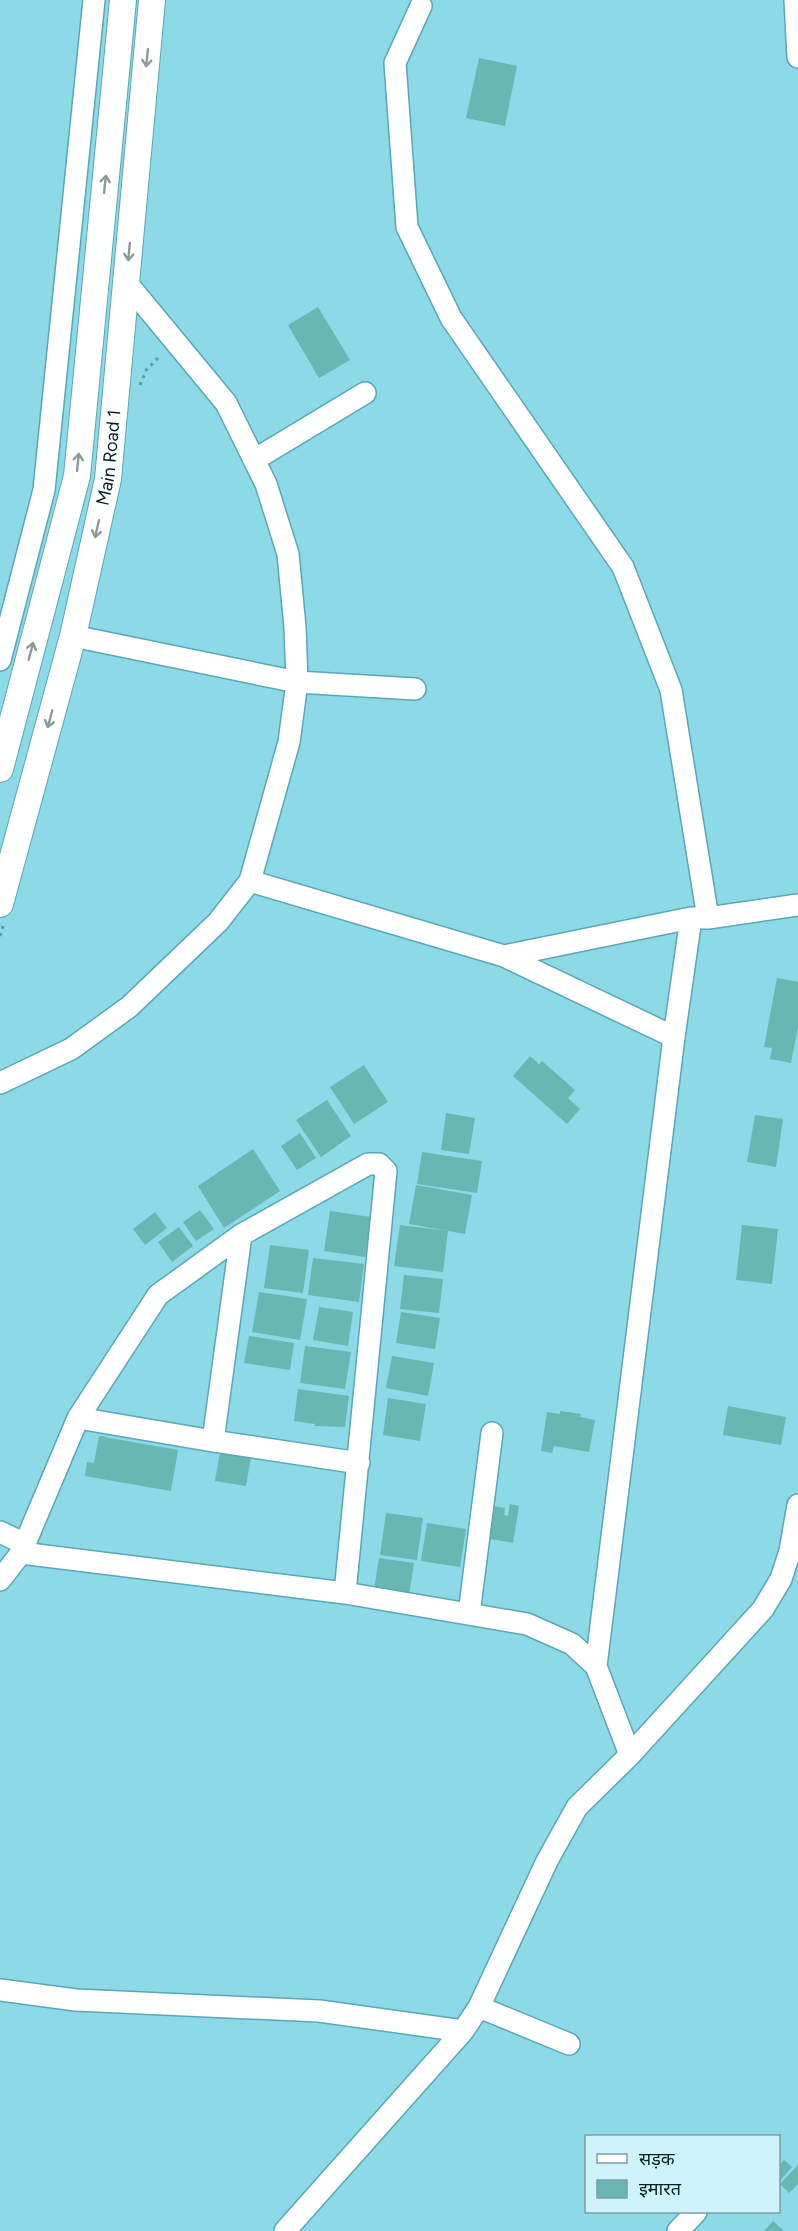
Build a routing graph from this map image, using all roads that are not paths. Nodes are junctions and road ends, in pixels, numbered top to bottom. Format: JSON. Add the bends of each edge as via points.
{"nodes":[{"id":1,"x":94,"y":0,"type":"edge"},
{"id":2,"x":123,"y":0,"type":"edge"},
{"id":3,"x":152,"y":0,"type":"edge"},
{"id":4,"x":795,"y":0,"type":"edge"},
{"id":5,"x":419,"y":2,"type":"edge"},
{"id":6,"x":798,"y":57,"type":"edge"},
{"id":7,"x":126,"y":282,"type":"junction"},
{"id":8,"x":365,"y":393,"type":"dead end"},
{"id":9,"x":254,"y":460,"type":"junction"},
{"id":10,"x":73,"y":636,"type":"junction"},
{"id":11,"x":0,"y":660,"type":"edge"},
{"id":12,"x":297,"y":682,"type":"junction"},
{"id":13,"x":415,"y":689,"type":"dead end"},
{"id":14,"x":0,"y":769,"type":"edge"},
{"id":15,"x":250,"y":880,"type":"junction"},
{"id":16,"x":0,"y":904,"type":"edge"},
{"id":17,"x":798,"y":905,"type":"edge"},
{"id":18,"x":699,"y":918,"type":"junction"},
{"id":19,"x":504,"y":956,"type":"junction"},
{"id":20,"x":674,"y":1037,"type":"junction"},
{"id":21,"x":0,"y":1083,"type":"edge"},
{"id":22,"x":241,"y":1235,"type":"junction"},
{"id":23,"x":78,"y":1418,"type":"junction"},
{"id":24,"x":492,"y":1433,"type":"dead end"},
{"id":25,"x":213,"y":1441,"type":"junction"},
{"id":26,"x":359,"y":1463,"type":"junction"},
{"id":27,"x":798,"y":1505,"type":"edge"},
{"id":28,"x":0,"y":1532,"type":"edge"},
{"id":29,"x":23,"y":1548,"type":"junction"},
{"id":30,"x":0,"y":1580,"type":"edge"},
{"id":31,"x":345,"y":1593,"type":"junction"},
{"id":32,"x":469,"y":1614,"type":"junction"},
{"id":33,"x":596,"y":1666,"type":"junction"},
{"id":34,"x":630,"y":1755,"type":"junction"},
{"id":35,"x":0,"y":1990,"type":"edge"},
{"id":36,"x":479,"y":2007,"type":"junction"},
{"id":37,"x":463,"y":2031,"type":"junction"},
{"id":38,"x":569,"y":2044,"type":"dead end"},
{"id":39,"x":694,"y":2213,"type":"edge"},
{"id":40,"x":285,"y":2231,"type":"edge"},
{"id":41,"x":678,"y":2231,"type":"edge"}],
"edges":[{"from":1,"to":11,"type":"street","via":[[44,490]]},
{"from":14,"to":2,"type":"main road","name":"Main Road 1","one_way":true,"via":[[77,476]]},
{"from":3,"to":7,"type":"main road","name":"Main Road 1","one_way":true},
{"from":4,"to":6,"type":"street"},
{"from":5,"to":18,"type":"street","via":[[395,63],[407,227],[451,318],[623,567],[671,690]]},
{"from":7,"to":9,"type":"street","via":[[226,403]]},
{"from":7,"to":10,"type":"main road","name":"Main Road 1","one_way":true,"via":[[108,479]]},
{"from":8,"to":9,"type":"street"},
{"from":9,"to":12,"type":"street","via":[[266,484],[288,554]]},
{"from":10,"to":12,"type":"street"},
{"from":10,"to":16,"type":"main road","name":"Main Road 1","one_way":true},
{"from":12,"to":13,"type":"street"},
{"from":12,"to":15,"type":"street","via":[[289,742]]},
{"from":15,"to":19,"type":"street"},
{"from":15,"to":21,"type":"street","via":[[218,922],[129,1007],[71,1049]]},
{"from":17,"to":18,"type":"street"},
{"from":18,"to":19,"type":"street"},
{"from":18,"to":20,"type":"street"},
{"from":19,"to":20,"type":"street"},
{"from":20,"to":33,"type":"street"},
{"from":22,"to":23,"type":"street","via":[[158,1295]]},
{"from":22,"to":25,"type":"street"},
{"from":22,"to":26,"type":"street","via":[[368,1164],[379,1164],[386,1171]]},
{"from":23,"to":25,"type":"street"},
{"from":23,"to":29,"type":"street"},
{"from":24,"to":32,"type":"street"},
{"from":25,"to":26,"type":"street"},
{"from":26,"to":31,"type":"street"},
{"from":27,"to":34,"type":"street","via":[[781,1579],[763,1609]]},
{"from":28,"to":29,"type":"street"},
{"from":29,"to":30,"type":"street"},
{"from":29,"to":31,"type":"street"},
{"from":31,"to":32,"type":"street"},
{"from":32,"to":33,"type":"street","via":[[527,1624],[572,1644]]},
{"from":33,"to":34,"type":"street"},
{"from":34,"to":36,"type":"street","via":[[577,1807],[547,1861]]},
{"from":35,"to":37,"type":"street","via":[[76,2000],[319,2011]]},
{"from":36,"to":37,"type":"street"},
{"from":36,"to":38,"type":"street"},
{"from":37,"to":40,"type":"street"},
{"from":39,"to":41,"type":"street"}]}
